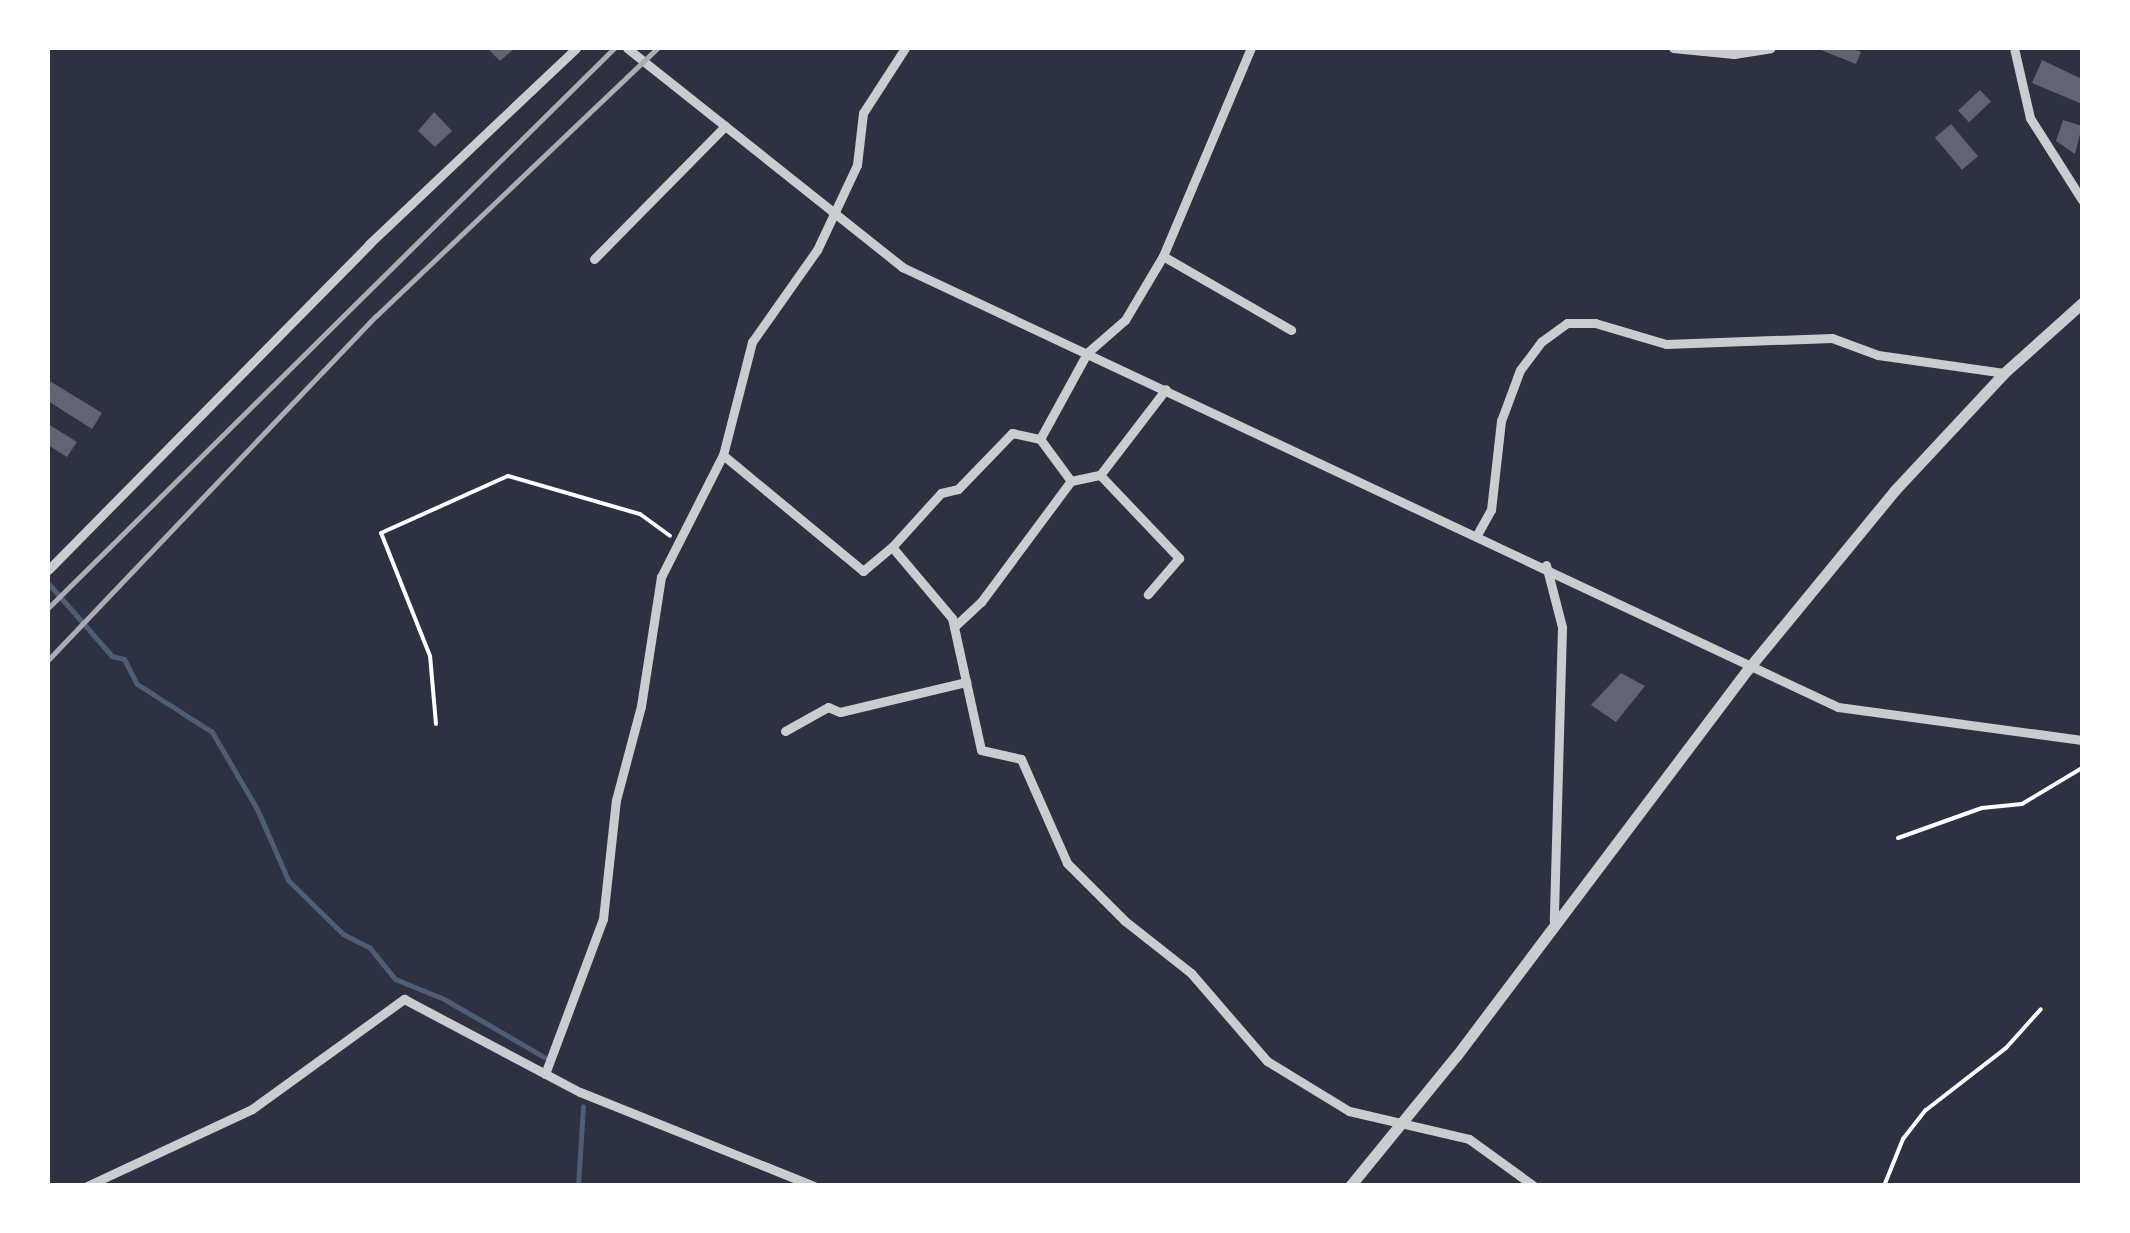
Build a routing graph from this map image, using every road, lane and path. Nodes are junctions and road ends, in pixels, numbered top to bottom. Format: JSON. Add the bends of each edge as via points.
{"nodes":[{"id":1,"x":576,"y":48,"type":"edge"},
{"id":2,"x":627,"y":48,"type":"edge"},
{"id":3,"x":905,"y":48,"type":"edge"},
{"id":4,"x":1251,"y":48,"type":"edge"},
{"id":5,"x":1673,"y":48,"type":"edge"},
{"id":6,"x":1771,"y":48,"type":"edge"},
{"id":7,"x":2014,"y":48,"type":"edge"},
{"id":8,"x":725,"y":126,"type":"junction"},
{"id":9,"x":2082,"y":200,"type":"edge"},
{"id":10,"x":833,"y":211,"type":"junction"},
{"id":11,"x":1163,"y":256,"type":"junction"},
{"id":12,"x":594,"y":259,"type":"dead end"},
{"id":13,"x":2082,"y":304,"type":"edge"},
{"id":14,"x":1290,"y":330,"type":"dead end"},
{"id":15,"x":1088,"y":353,"type":"junction"},
{"id":16,"x":2004,"y":373,"type":"junction"},
{"id":17,"x":1166,"y":389,"type":"junction"},
{"id":18,"x":1040,"y":440,"type":"junction"},
{"id":19,"x":723,"y":455,"type":"junction"},
{"id":20,"x":1100,"y":475,"type":"junction"},
{"id":21,"x":1071,"y":481,"type":"junction"},
{"id":22,"x":1478,"y":533,"type":"junction"},
{"id":23,"x":678,"y":542,"type":"junction"},
{"id":24,"x":892,"y":546,"type":"junction"},
{"id":25,"x":1546,"y":564,"type":"junction"},
{"id":26,"x":48,"y":570,"type":"edge"},
{"id":27,"x":1148,"y":594,"type":"dead end"},
{"id":28,"x":954,"y":627,"type":"junction"},
{"id":29,"x":1748,"y":669,"type":"junction"},
{"id":30,"x":966,"y":682,"type":"junction"},
{"id":31,"x":436,"y":724,"type":"dead end"},
{"id":32,"x":785,"y":731,"type":"dead end"},
{"id":33,"x":2082,"y":740,"type":"edge"},
{"id":34,"x":2082,"y":768,"type":"edge"},
{"id":35,"x":1898,"y":838,"type":"dead end"},
{"id":36,"x":1554,"y":921,"type":"junction"},
{"id":37,"x":2041,"y":1009,"type":"dead end"},
{"id":38,"x":545,"y":1074,"type":"junction"},
{"id":39,"x":1394,"y":1124,"type":"junction"},
{"id":40,"x":88,"y":1186,"type":"edge"},
{"id":41,"x":814,"y":1186,"type":"edge"},
{"id":42,"x":1350,"y":1186,"type":"edge"},
{"id":43,"x":1534,"y":1186,"type":"edge"},
{"id":44,"x":1884,"y":1186,"type":"edge"}],
"edges":[{"from":1,"to":26,"type":"street","via":[[369,244]]},
{"from":2,"to":8,"type":"street"},
{"from":3,"to":10,"type":"street","via":[[863,113],[857,164]]},
{"from":4,"to":11,"type":"street"},
{"from":5,"to":6,"type":"street","via":[[1721,54]]},
{"from":7,"to":9,"type":"street","via":[[2030,118]]},
{"from":8,"to":10,"type":"street"},
{"from":8,"to":12,"type":"street"},
{"from":10,"to":15,"type":"street","via":[[902,267]]},
{"from":10,"to":19,"type":"street","via":[[817,250],[752,342]]},
{"from":11,"to":14,"type":"street"},
{"from":11,"to":15,"type":"street","via":[[1126,320]]},
{"from":13,"to":16,"type":"street"},
{"from":15,"to":17,"type":"street"},
{"from":15,"to":18,"type":"street"},
{"from":16,"to":22,"type":"street","via":[[1878,356],[1832,338],[1666,344],[1595,323],[1567,324],[1541,342],[1520,370],[1502,422],[1491,510]]},
{"from":16,"to":29,"type":"street","via":[[1895,490]]},
{"from":17,"to":20,"type":"street"},
{"from":17,"to":22,"type":"street"},
{"from":18,"to":21,"type":"street"},
{"from":18,"to":24,"type":"street","via":[[1012,433]]},
{"from":19,"to":23,"type":"street"},
{"from":19,"to":24,"type":"street","via":[[863,571]]},
{"from":20,"to":21,"type":"street"},
{"from":20,"to":27,"type":"street","via":[[1180,558]]},
{"from":21,"to":28,"type":"street","via":[[981,602]]},
{"from":22,"to":25,"type":"street"},
{"from":23,"to":31,"type":"path","via":[[640,514],[508,476],[380,533],[430,656]]},
{"from":23,"to":38,"type":"street","via":[[661,577],[642,706],[616,800],[603,919]]},
{"from":24,"to":28,"type":"street"},
{"from":25,"to":29,"type":"street"},
{"from":25,"to":36,"type":"street","via":[[1562,626]]},
{"from":28,"to":30,"type":"street"},
{"from":29,"to":33,"type":"street","via":[[1838,708]]},
{"from":29,"to":36,"type":"street"},
{"from":30,"to":32,"type":"street","via":[[840,712],[828,707]]},
{"from":30,"to":39,"type":"street","via":[[981,750],[1021,759],[1067,863],[1191,973],[1267,1061],[1349,1111]]},
{"from":34,"to":35,"type":"path","via":[[2022,804],[1982,808]]},
{"from":36,"to":39,"type":"street","via":[[1458,1055]]},
{"from":37,"to":44,"type":"path","via":[[2006,1048],[1926,1110],[1903,1139]]},
{"from":38,"to":40,"type":"street","via":[[404,999],[252,1109]]},
{"from":38,"to":41,"type":"street"},
{"from":39,"to":42,"type":"street"},
{"from":39,"to":43,"type":"street","via":[[1420,1124],[1470,1139]]}]}
